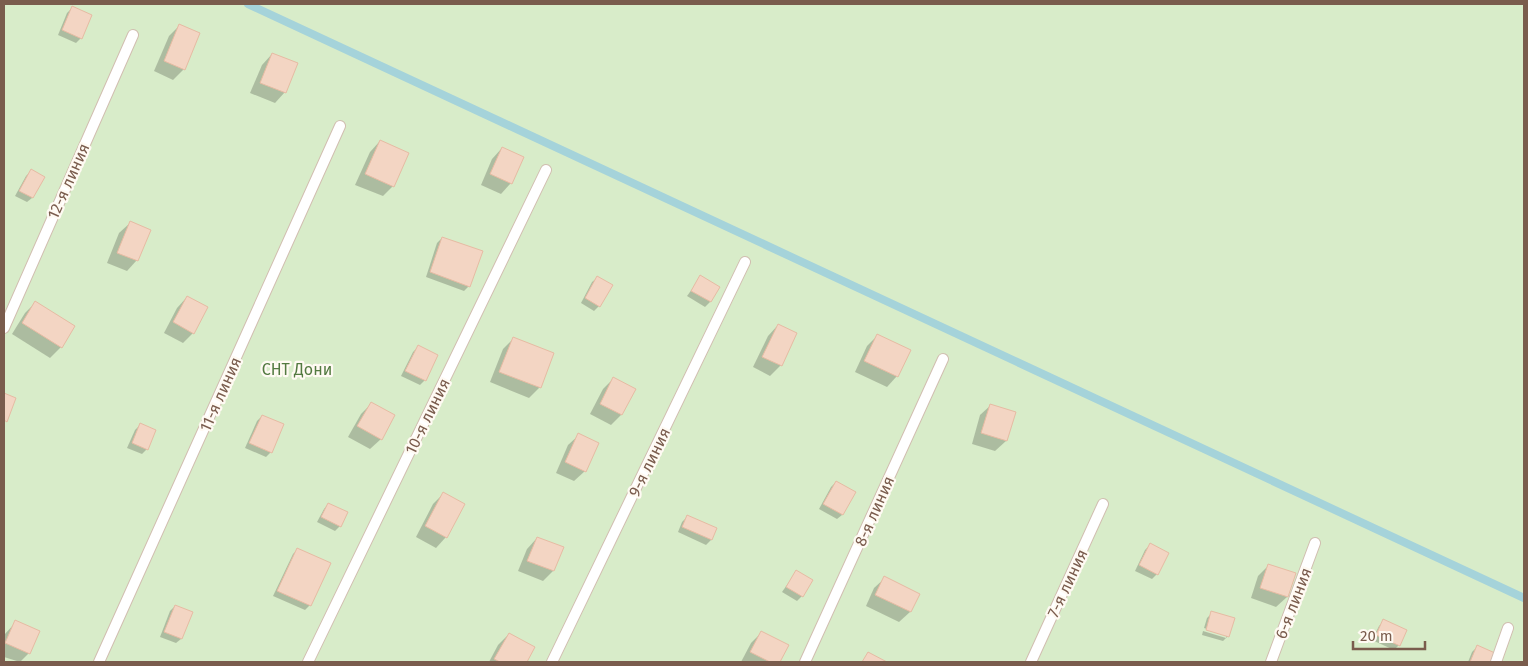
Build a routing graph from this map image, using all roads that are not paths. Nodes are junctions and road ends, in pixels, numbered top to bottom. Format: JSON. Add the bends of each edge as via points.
{"nodes":[{"id":1,"x":133,"y":35,"type":"dead end"},
{"id":2,"x":340,"y":126,"type":"dead end"},
{"id":3,"x":546,"y":170,"type":"dead end"},
{"id":4,"x":745,"y":262,"type":"dead end"},
{"id":5,"x":4,"y":328,"type":"edge"},
{"id":6,"x":943,"y":359,"type":"dead end"},
{"id":7,"x":1103,"y":504,"type":"dead end"},
{"id":8,"x":1315,"y":543,"type":"dead end"},
{"id":9,"x":1508,"y":628,"type":"dead end"},
{"id":10,"x":100,"y":662,"type":"edge"},
{"id":11,"x":308,"y":662,"type":"edge"},
{"id":12,"x":552,"y":662,"type":"edge"},
{"id":13,"x":805,"y":662,"type":"edge"},
{"id":14,"x":1031,"y":662,"type":"edge"},
{"id":15,"x":1271,"y":662,"type":"edge"},
{"id":16,"x":1496,"y":662,"type":"edge"}],
"edges":[{"from":1,"to":5,"type":"lane","name":"12-я линия"},
{"from":2,"to":10,"type":"lane","name":"11-я линия"},
{"from":3,"to":11,"type":"lane","name":"10-я линия"},
{"from":4,"to":12,"type":"lane","name":"9-я линия"},
{"from":6,"to":13,"type":"lane","name":"8-я линия"},
{"from":7,"to":14,"type":"lane","name":"7-я линия"},
{"from":8,"to":15,"type":"lane","name":"6-я линия"},
{"from":9,"to":16,"type":"lane"}]}
